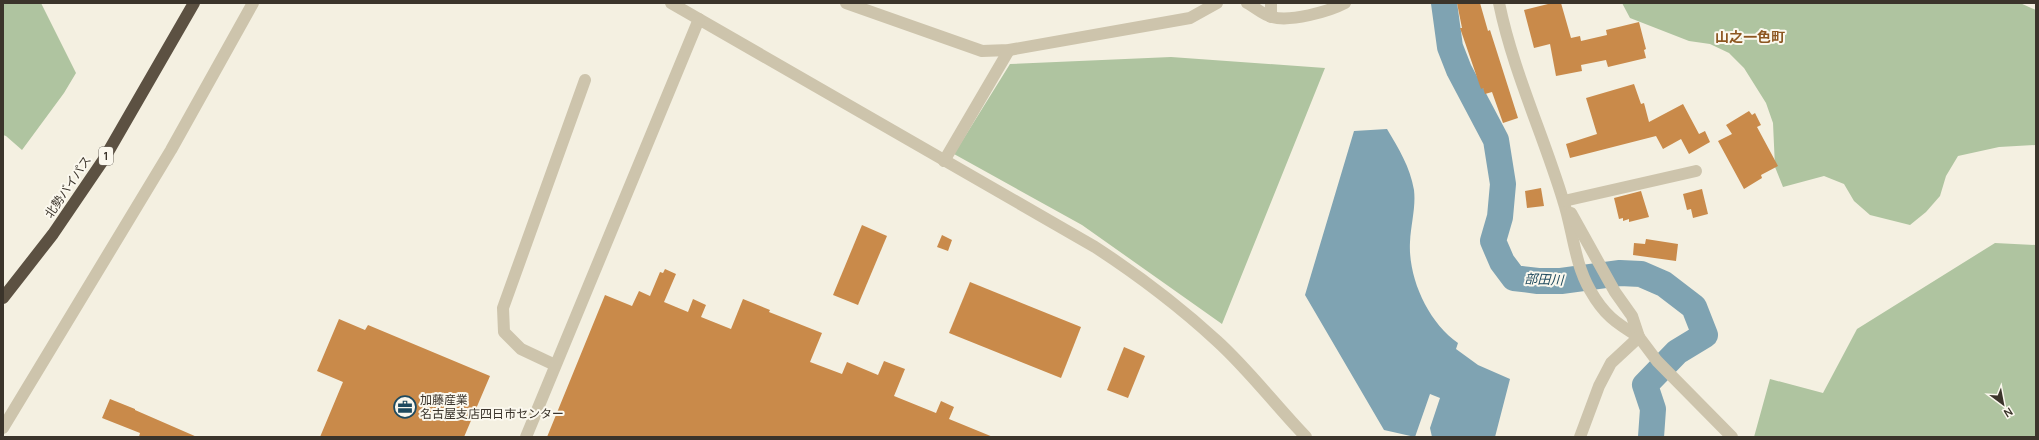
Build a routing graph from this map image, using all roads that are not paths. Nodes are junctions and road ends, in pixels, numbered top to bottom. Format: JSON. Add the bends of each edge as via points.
{"nodes":[{"id":1,"x":194,"y":3,"type":"edge"},
{"id":2,"x":253,"y":3,"type":"edge"},
{"id":3,"x":671,"y":3,"type":"edge"},
{"id":4,"x":846,"y":3,"type":"edge"},
{"id":5,"x":1216,"y":3,"type":"edge"},
{"id":6,"x":1247,"y":3,"type":"edge"},
{"id":7,"x":1271,"y":3,"type":"edge"},
{"id":8,"x":1345,"y":3,"type":"edge"},
{"id":9,"x":1499,"y":3,"type":"edge"},
{"id":10,"x":1196,"y":8,"type":"edge"},
{"id":11,"x":1271,"y":17,"type":"junction"},
{"id":12,"x":699,"y":19,"type":"junction"},
{"id":13,"x":1009,"y":50,"type":"junction"},
{"id":14,"x":585,"y":80,"type":"dead end"},
{"id":15,"x":944,"y":161,"type":"junction"},
{"id":16,"x":1696,"y":170,"type":"dead end"},
{"id":17,"x":1564,"y":201,"type":"junction"},
{"id":18,"x":3,"y":298,"type":"edge"},
{"id":19,"x":1639,"y":337,"type":"junction"},
{"id":20,"x":555,"y":365,"type":"junction"},
{"id":21,"x":3,"y":428,"type":"edge"},
{"id":22,"x":526,"y":437,"type":"edge"},
{"id":23,"x":1306,"y":437,"type":"edge"},
{"id":24,"x":1580,"y":437,"type":"edge"},
{"id":25,"x":1732,"y":437,"type":"edge"}],
"edges":[{"from":1,"to":18,"type":"highway","name":"北勢バイパス","number":"1","via":[[104,159],[53,234]]},
{"from":2,"to":21,"type":"street","via":[[151,184]]},
{"from":3,"to":12,"type":"street"},
{"from":4,"to":13,"type":"street","via":[[982,51]]},
{"from":5,"to":10,"type":"street"},
{"from":6,"to":11,"type":"street"},
{"from":7,"to":11,"type":"street"},
{"from":8,"to":11,"type":"street","via":[[1286,18]]},
{"from":9,"to":17,"type":"street","via":[[1522,81]]},
{"from":10,"to":13,"type":"street","via":[[1190,18]]},
{"from":12,"to":15,"type":"street"},
{"from":12,"to":20,"type":"street"},
{"from":13,"to":15,"type":"street"},
{"from":14,"to":20,"type":"street","via":[[502,308],[504,332],[521,349]]},
{"from":15,"to":23,"type":"street","via":[[1095,247],[1130,269],[1172,301],[1218,342]]},
{"from":16,"to":17,"type":"street"},
{"from":17,"to":19,"type":"street","via":[[1615,292],[1632,316]]},
{"from":17,"to":19,"type":"street","via":[[1579,266],[1590,290],[1612,320]]},
{"from":19,"to":24,"type":"street","via":[[1611,363],[1599,386]]},
{"from":19,"to":25,"type":"street","via":[[1657,361]]},
{"from":20,"to":22,"type":"street"}]}
